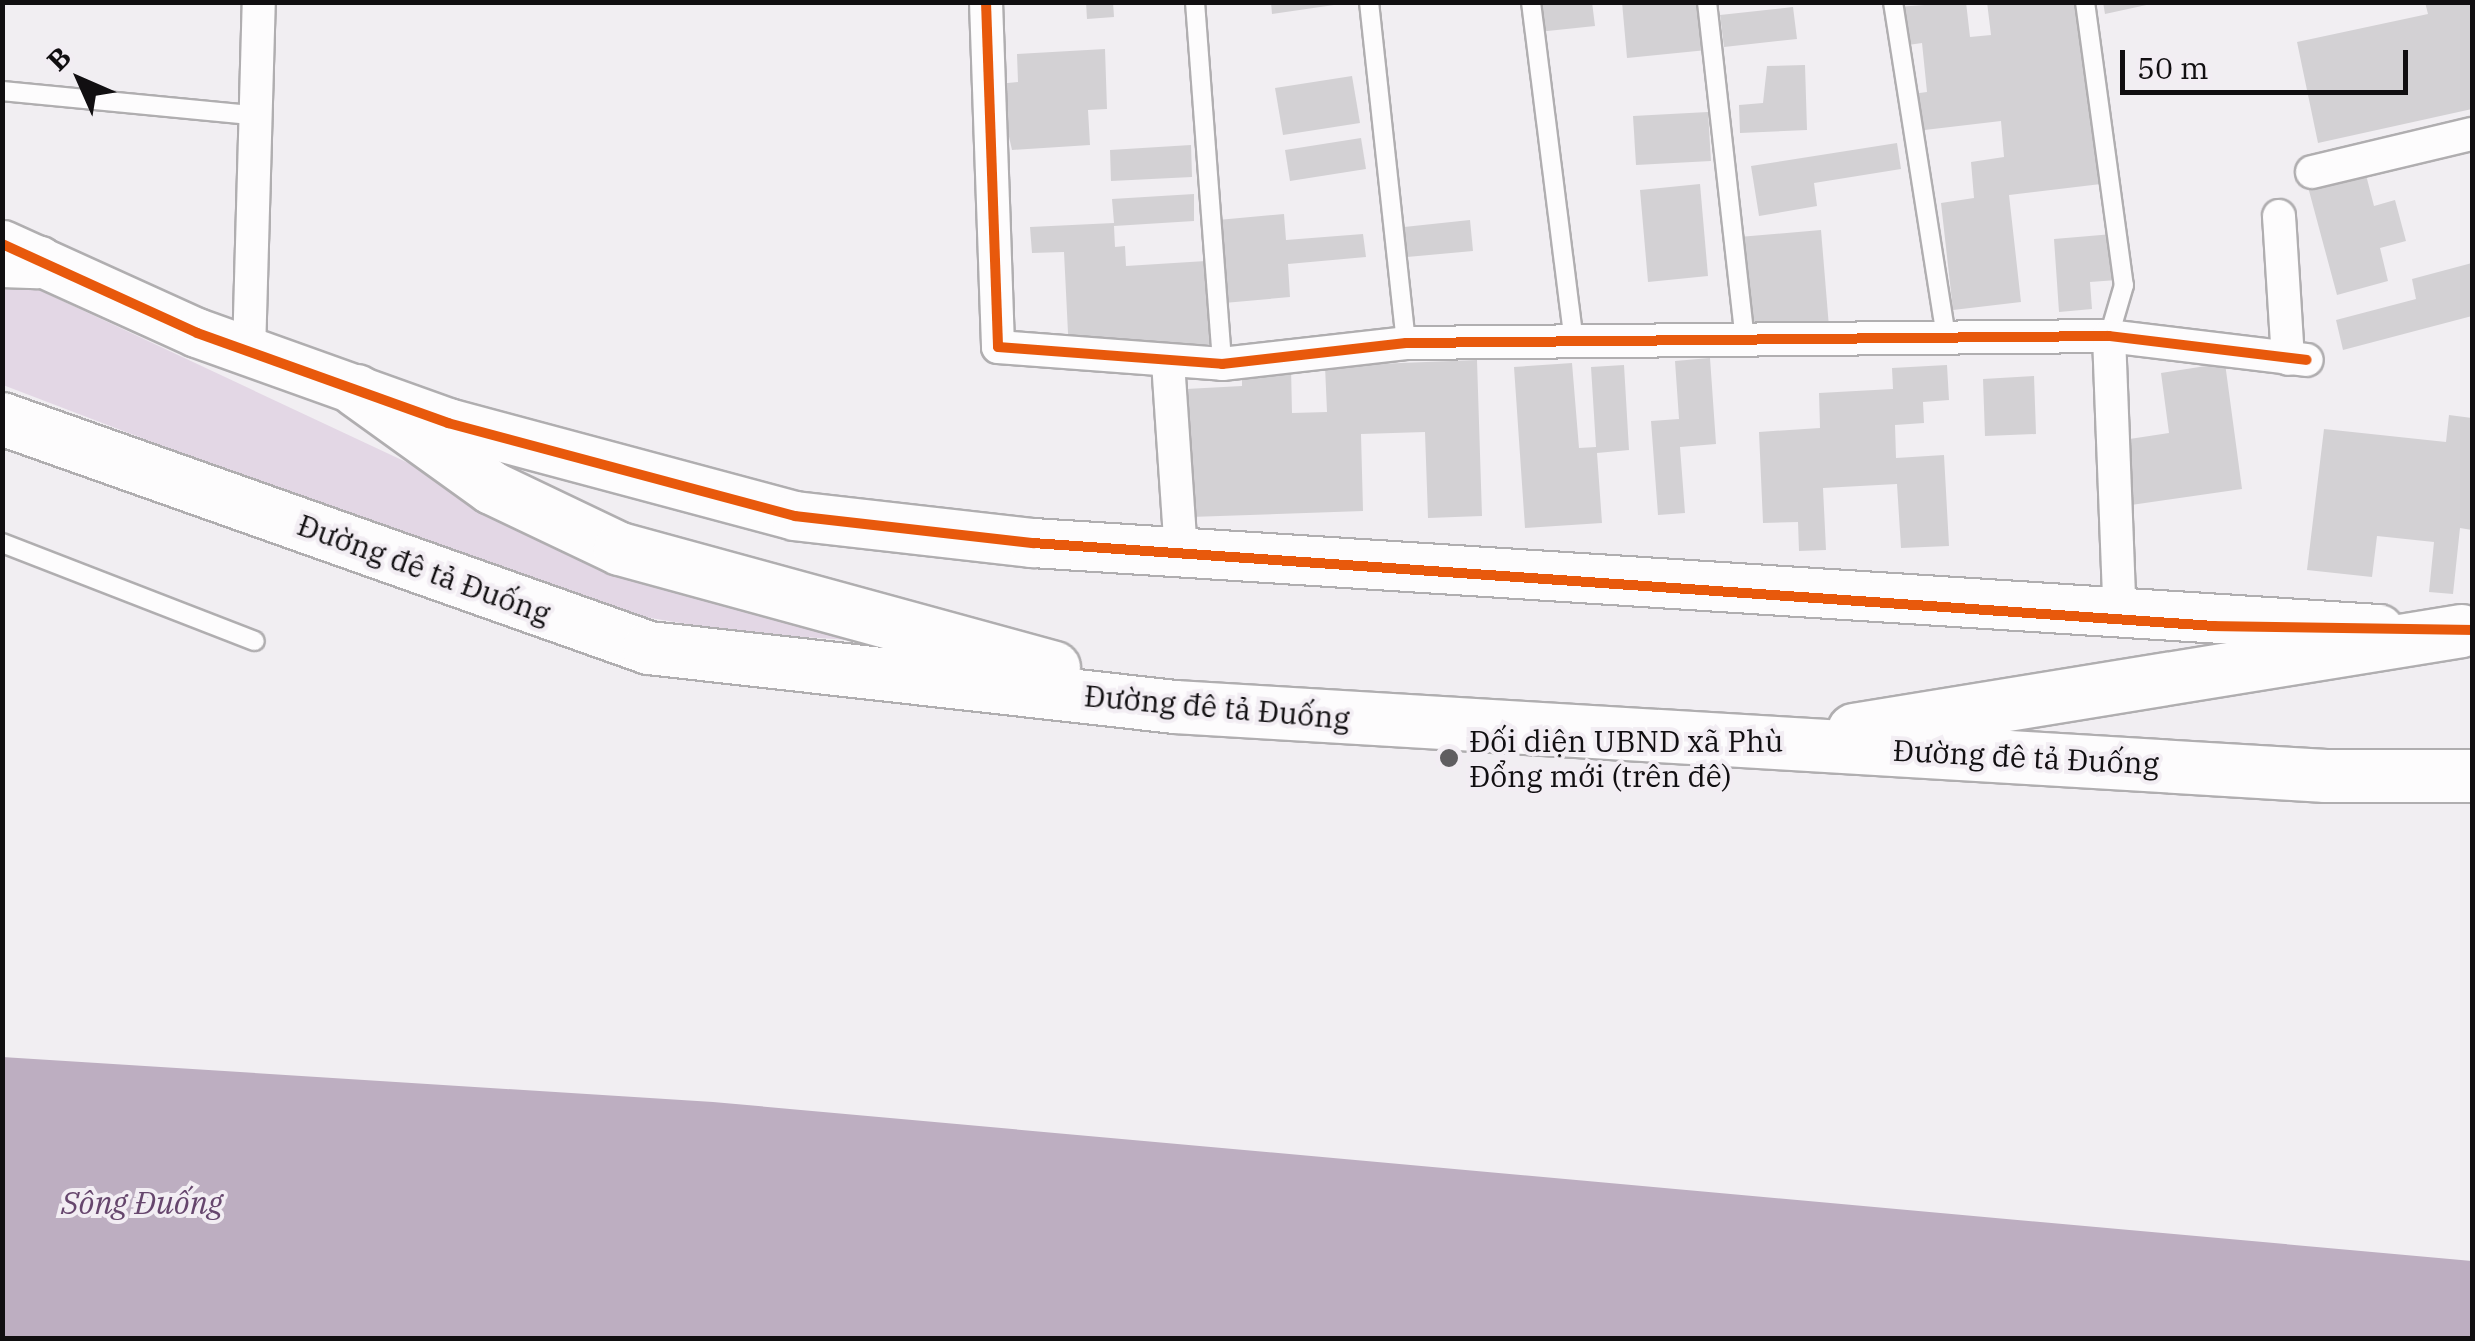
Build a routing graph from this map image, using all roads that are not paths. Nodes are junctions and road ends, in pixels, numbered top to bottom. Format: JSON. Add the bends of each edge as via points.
{"nodes":[{"id":1,"x":259,"y":2,"type":"edge"},
{"id":2,"x":986,"y":2,"type":"edge"},
{"id":3,"x":1195,"y":2,"type":"edge"},
{"id":4,"x":1370,"y":2,"type":"edge"},
{"id":5,"x":1531,"y":2,"type":"edge"},
{"id":6,"x":1707,"y":2,"type":"edge"},
{"id":7,"x":1893,"y":2,"type":"edge"},
{"id":8,"x":2086,"y":2,"type":"edge"},
{"id":9,"x":2,"y":91,"type":"edge"},
{"id":10,"x":252,"y":116,"type":"junction"},
{"id":11,"x":2472,"y":134,"type":"edge"},
{"id":12,"x":2312,"y":172,"type":"dead end"},
{"id":13,"x":2278,"y":216,"type":"dead end"},
{"id":14,"x":14,"y":256,"type":"edge"},
{"id":15,"x":2109,"y":336,"type":"junction"},
{"id":16,"x":1946,"y":338,"type":"junction"},
{"id":17,"x":1745,"y":340,"type":"junction"},
{"id":18,"x":1574,"y":342,"type":"junction"},
{"id":19,"x":1406,"y":343,"type":"junction"},
{"id":20,"x":249,"y":352,"type":"junction"},
{"id":21,"x":1168,"y":362,"type":"junction"},
{"id":22,"x":1222,"y":364,"type":"junction"},
{"id":23,"x":357,"y":391,"type":"junction"},
{"id":24,"x":2,"y":419,"type":"edge"},
{"id":25,"x":2,"y":543,"type":"edge"},
{"id":26,"x":1181,"y":552,"type":"junction"},
{"id":27,"x":2120,"y":619,"type":"junction"},
{"id":28,"x":2467,"y":631,"type":"edge"},
{"id":29,"x":256,"y":640,"type":"dead end"},
{"id":30,"x":1175,"y":707,"type":"junction"},
{"id":31,"x":1779,"y":745,"type":"junction"},
{"id":32,"x":2472,"y":776,"type":"edge"}],
"edges":[{"from":1,"to":10,"type":"street"},
{"from":2,"to":21,"type":"street","via":[[998,348]]},
{"from":3,"to":22,"type":"lane"},
{"from":4,"to":19,"type":"lane"},
{"from":5,"to":18,"type":"lane"},
{"from":6,"to":17,"type":"lane"},
{"from":7,"to":16,"type":"lane"},
{"from":8,"to":15,"type":"lane","via":[[2124,285]]},
{"from":9,"to":10,"type":"lane"},
{"from":10,"to":20,"type":"street"},
{"from":11,"to":12,"type":"street"},
{"from":13,"to":15,"type":"street","via":[[2298,359]]},
{"from":14,"to":20,"type":"street"},
{"from":15,"to":16,"type":"street"},
{"from":15,"to":27,"type":"street"},
{"from":16,"to":17,"type":"street"},
{"from":17,"to":18,"type":"street"},
{"from":18,"to":19,"type":"street"},
{"from":19,"to":22,"type":"street"},
{"from":20,"to":23,"type":"street"},
{"from":21,"to":22,"type":"street"},
{"from":21,"to":26,"type":"street"},
{"from":23,"to":26,"type":"street","via":[[572,460],[795,516]]},
{"from":23,"to":30,"type":"main road","via":[[492,488],[620,549]]},
{"from":24,"to":30,"type":"main road","name":"Đường đê tả Đuống","via":[[649,648]]},
{"from":25,"to":29,"type":"lane"},
{"from":26,"to":27,"type":"street"},
{"from":27,"to":28,"type":"street"},
{"from":28,"to":31,"type":"main road"},
{"from":30,"to":31,"type":"main road","name":"Đường đê tả Đuống"},
{"from":31,"to":32,"type":"main road","name":"Đường đê tả Đuống"}]}
